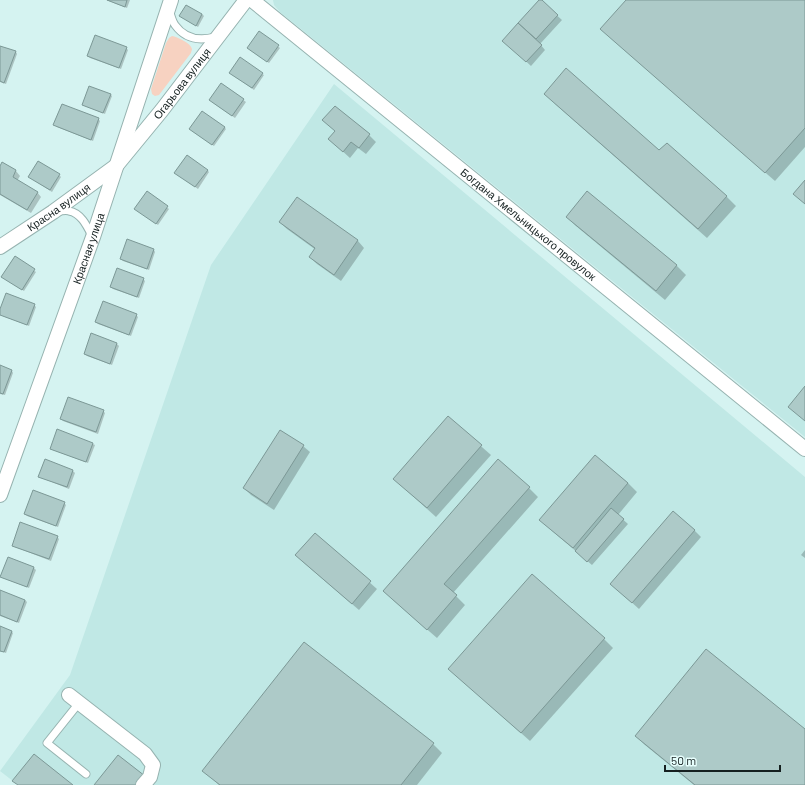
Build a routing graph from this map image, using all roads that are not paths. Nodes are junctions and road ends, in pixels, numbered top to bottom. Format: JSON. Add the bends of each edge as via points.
{"nodes":[{"id":1,"x":246,"y":0,"type":"edge"},
{"id":2,"x":252,"y":0,"type":"edge"},
{"id":3,"x":170,"y":4,"type":"edge"},
{"id":4,"x":218,"y":37,"type":"junction"},
{"id":5,"x":116,"y":166,"type":"junction"},
{"id":6,"x":53,"y":212,"type":"junction"},
{"id":7,"x":93,"y":237,"type":"junction"},
{"id":8,"x":0,"y":247,"type":"edge"},
{"id":9,"x":805,"y":449,"type":"edge"},
{"id":10,"x":0,"y":494,"type":"edge"},
{"id":11,"x":74,"y":699,"type":"joint"},
{"id":12,"x":86,"y":774,"type":"dead end"},
{"id":13,"x":144,"y":785,"type":"edge"}],
"edges":[{"from":1,"to":4,"type":"street","name":"Огарьова вулиця"},
{"from":2,"to":9,"type":"street","name":"Богдана Хмельницького провулок"},
{"from":3,"to":4,"type":"lane","via":[[174,25],[184,34],[196,39]]},
{"from":3,"to":5,"type":"street","name":"Красная улица"},
{"from":4,"to":5,"type":"street","name":"Огарьова вулиця"},
{"from":5,"to":6,"type":"street","name":"Красна вулиця"},
{"from":5,"to":7,"type":"street","name":"Красная улица"},
{"from":6,"to":7,"type":"lane","via":[[69,211],[80,216]]},
{"from":6,"to":8,"type":"street","name":"Красна вулиця"},
{"from":7,"to":10,"type":"street","name":"Красная улица"},
{"from":11,"to":12,"type":"lane","via":[[47,743]]},
{"from":11,"to":13,"type":"street","via":[[144,754],[153,765],[150,777]]}]}
